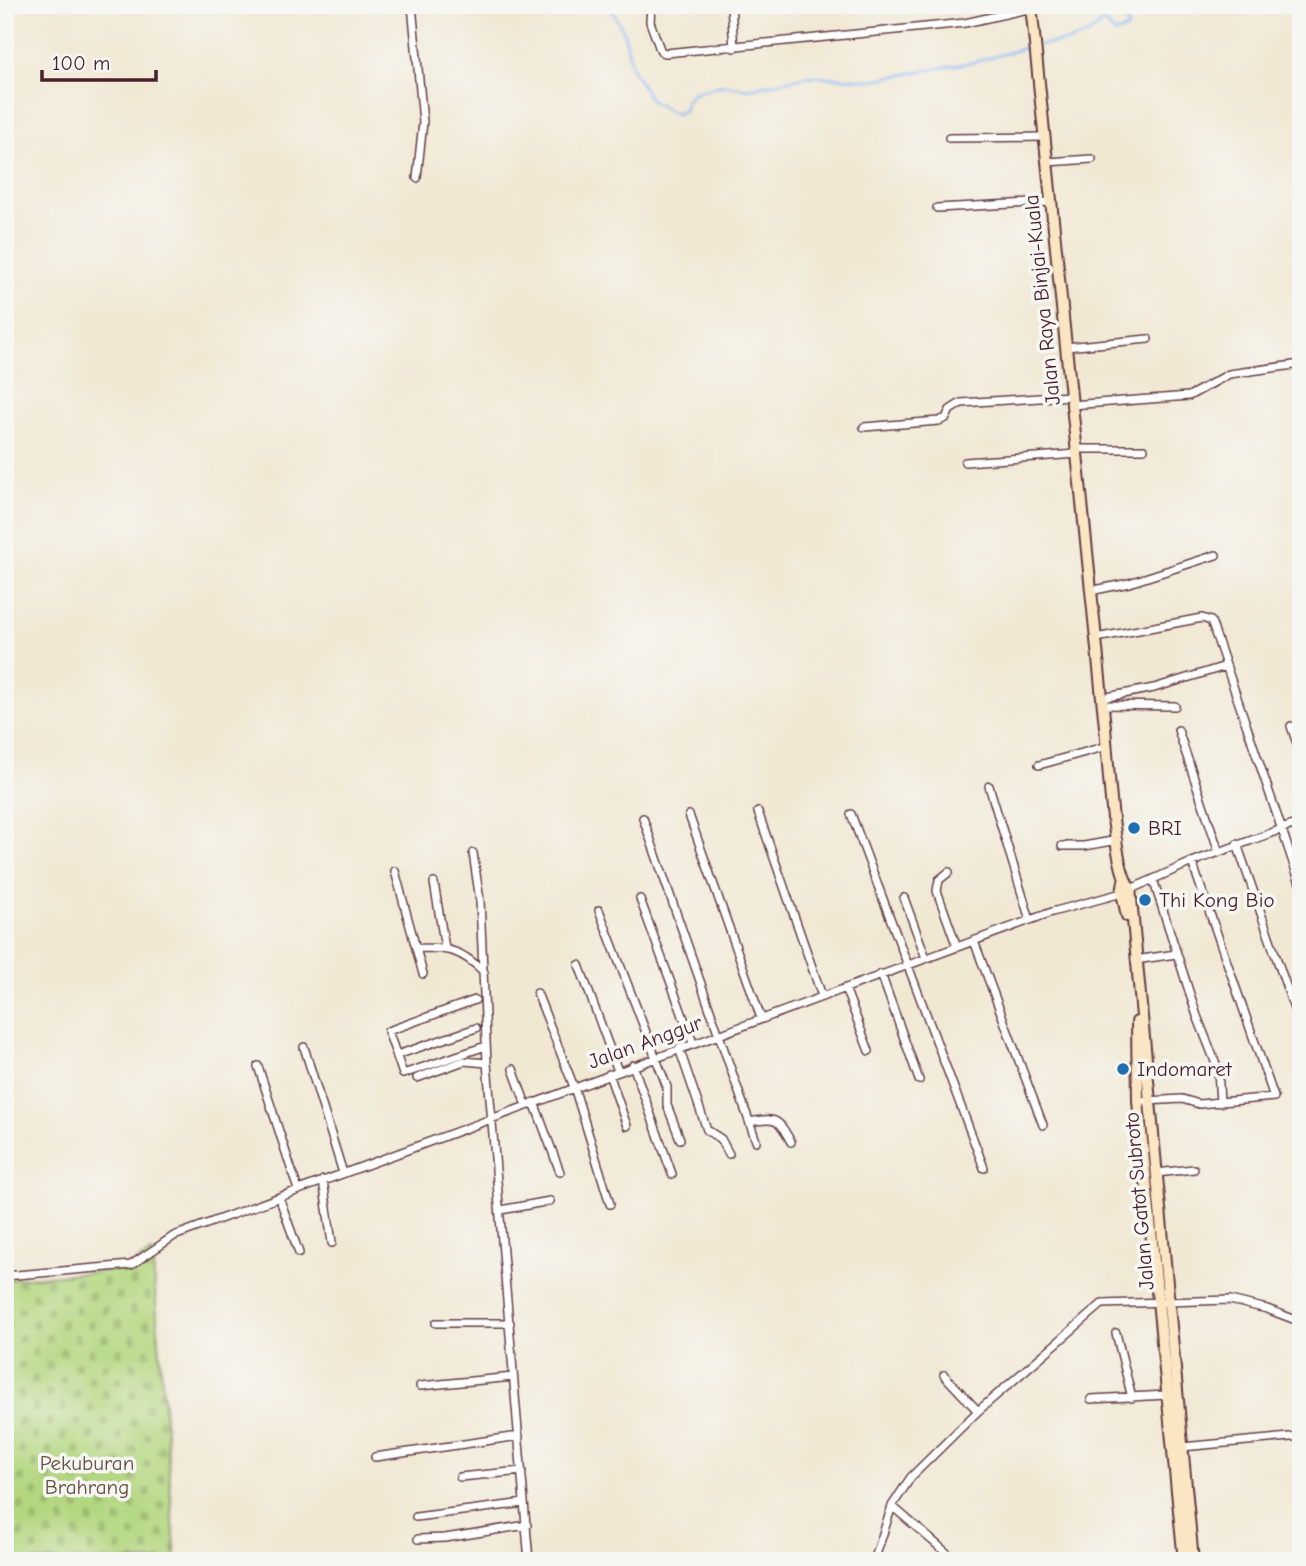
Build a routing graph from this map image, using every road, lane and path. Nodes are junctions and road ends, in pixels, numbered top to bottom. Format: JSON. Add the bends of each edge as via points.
{"nodes":[{"id":1,"x":412,"y":5,"type":"edge"},
{"id":2,"x":651,"y":5,"type":"edge"},
{"id":3,"x":732,"y":5,"type":"edge"},
{"id":4,"x":1031,"y":7,"type":"edge"},
{"id":5,"x":734,"y":48,"type":"junction"},
{"id":6,"x":1045,"y":137,"type":"junction"},
{"id":7,"x":949,"y":138,"type":"dead end"},
{"id":8,"x":1092,"y":159,"type":"dead end"},
{"id":9,"x":1047,"y":162,"type":"junction"},
{"id":10,"x":417,"y":178,"type":"dead end"},
{"id":11,"x":1051,"y":202,"type":"junction"},
{"id":12,"x":937,"y":208,"type":"dead end"},
{"id":13,"x":1148,"y":339,"type":"dead end"},
{"id":14,"x":1066,"y":347,"type":"junction"},
{"id":15,"x":1301,"y":364,"type":"edge"},
{"id":16,"x":1071,"y":401,"type":"junction"},
{"id":17,"x":864,"y":426,"type":"dead end"},
{"id":18,"x":1144,"y":449,"type":"dead end"},
{"id":19,"x":1076,"y":452,"type":"junction"},
{"id":20,"x":965,"y":462,"type":"dead end"},
{"id":21,"x":1216,"y":555,"type":"dead end"},
{"id":22,"x":1090,"y":590,"type":"junction"},
{"id":23,"x":1096,"y":638,"type":"junction"},
{"id":24,"x":1226,"y":666,"type":"junction"},
{"id":25,"x":1102,"y":701,"type":"junction"},
{"id":26,"x":1175,"y":706,"type":"dead end"},
{"id":27,"x":1291,"y":726,"type":"dead end"},
{"id":28,"x":1178,"y":730,"type":"dead end"},
{"id":29,"x":1107,"y":747,"type":"junction"},
{"id":30,"x":1301,"y":755,"type":"edge"},
{"id":31,"x":1039,"y":765,"type":"dead end"},
{"id":32,"x":989,"y":786,"type":"dead end"},
{"id":33,"x":758,"y":812,"type":"dead end"},
{"id":34,"x":851,"y":814,"type":"dead end"},
{"id":35,"x":689,"y":815,"type":"dead end"},
{"id":36,"x":643,"y":818,"type":"dead end"},
{"id":37,"x":1301,"y":822,"type":"edge"},
{"id":38,"x":1282,"y":829,"type":"junction"},
{"id":39,"x":1118,"y":840,"type":"junction"},
{"id":40,"x":1237,"y":844,"type":"junction"},
{"id":41,"x":1062,"y":846,"type":"dead end"},
{"id":42,"x":1219,"y":852,"type":"junction"},
{"id":43,"x":473,"y":853,"type":"dead end"},
{"id":44,"x":1192,"y":862,"type":"junction"},
{"id":45,"x":395,"y":870,"type":"dead end"},
{"id":46,"x":949,"y":872,"type":"dead end"},
{"id":47,"x":1153,"y":878,"type":"junction"},
{"id":48,"x":434,"y":883,"type":"dead end"},
{"id":49,"x":1301,"y":886,"type":"edge"},
{"id":50,"x":1125,"y":887,"type":"junction"},
{"id":51,"x":904,"y":898,"type":"dead end"},
{"id":52,"x":640,"y":899,"type":"dead end"},
{"id":53,"x":599,"y":910,"type":"dead end"},
{"id":54,"x":1030,"y":920,"type":"junction"},
{"id":55,"x":974,"y":941,"type":"junction"},
{"id":56,"x":957,"y":947,"type":"junction"},
{"id":57,"x":418,"y":948,"type":"junction"},
{"id":58,"x":445,"y":948,"type":"junction"},
{"id":59,"x":1176,"y":954,"type":"junction"},
{"id":60,"x":926,"y":958,"type":"junction"},
{"id":61,"x":1135,"y":960,"type":"junction"},
{"id":62,"x":579,"y":965,"type":"dead end"},
{"id":63,"x":907,"y":965,"type":"junction"},
{"id":64,"x":484,"y":972,"type":"junction"},
{"id":65,"x":423,"y":974,"type":"dead end"},
{"id":66,"x":881,"y":974,"type":"junction"},
{"id":67,"x":845,"y":988,"type":"junction"},
{"id":68,"x":537,"y":993,"type":"dead end"},
{"id":69,"x":822,"y":996,"type":"junction"},
{"id":70,"x":475,"y":1000,"type":"dead end"},
{"id":71,"x":1140,"y":1017,"type":"junction"},
{"id":72,"x":761,"y":1018,"type":"junction"},
{"id":73,"x":476,"y":1028,"type":"dead end"},
{"id":74,"x":1301,"y":1028,"type":"edge"},
{"id":75,"x":717,"y":1035,"type":"junction"},
{"id":76,"x":693,"y":1043,"type":"junction"},
{"id":77,"x":486,"y":1046,"type":"junction"},
{"id":78,"x":304,"y":1047,"type":"dead end"},
{"id":79,"x":680,"y":1048,"type":"junction"},
{"id":80,"x":869,"y":1051,"type":"dead end"},
{"id":81,"x":397,"y":1055,"type":"junction"},
{"id":82,"x":653,"y":1058,"type":"junction"},
{"id":83,"x":487,"y":1063,"type":"junction"},
{"id":84,"x":633,"y":1065,"type":"junction"},
{"id":85,"x":258,"y":1066,"type":"dead end"},
{"id":86,"x":513,"y":1069,"type":"dead end"},
{"id":87,"x":618,"y":1071,"type":"junction"},
{"id":88,"x":608,"y":1074,"type":"junction"},
{"id":89,"x":417,"y":1078,"type":"dead end"},
{"id":90,"x":919,"y":1080,"type":"dead end"},
{"id":91,"x":574,"y":1087,"type":"junction"},
{"id":92,"x":1144,"y":1101,"type":"junction"},
{"id":93,"x":534,"y":1102,"type":"junction"},
{"id":94,"x":1220,"y":1103,"type":"junction"},
{"id":95,"x":526,"y":1105,"type":"junction"},
{"id":96,"x":493,"y":1116,"type":"junction"},
{"id":97,"x":750,"y":1122,"type":"junction"},
{"id":98,"x":1043,"y":1125,"type":"dead end"},
{"id":99,"x":627,"y":1126,"type":"dead end"},
{"id":100,"x":680,"y":1139,"type":"dead end"},
{"id":101,"x":756,"y":1141,"type":"dead end"},
{"id":102,"x":790,"y":1142,"type":"dead end"},
{"id":103,"x":729,"y":1154,"type":"dead end"},
{"id":104,"x":984,"y":1168,"type":"dead end"},
{"id":105,"x":1194,"y":1169,"type":"dead end"},
{"id":106,"x":559,"y":1172,"type":"dead end"},
{"id":107,"x":343,"y":1173,"type":"junction"},
{"id":108,"x":1156,"y":1173,"type":"junction"},
{"id":109,"x":672,"y":1174,"type":"dead end"},
{"id":110,"x":323,"y":1180,"type":"junction"},
{"id":111,"x":298,"y":1190,"type":"junction"},
{"id":112,"x":279,"y":1197,"type":"junction"},
{"id":113,"x":550,"y":1201,"type":"dead end"},
{"id":114,"x":610,"y":1204,"type":"dead end"},
{"id":115,"x":501,"y":1210,"type":"junction"},
{"id":116,"x":332,"y":1243,"type":"dead end"},
{"id":117,"x":299,"y":1253,"type":"dead end"},
{"id":118,"x":5,"y":1276,"type":"edge"},
{"id":119,"x":1163,"y":1302,"type":"junction"},
{"id":120,"x":1301,"y":1322,"type":"edge"},
{"id":121,"x":436,"y":1323,"type":"dead end"},
{"id":122,"x":510,"y":1324,"type":"junction"},
{"id":123,"x":1116,"y":1334,"type":"dead end"},
{"id":124,"x":944,"y":1375,"type":"dead end"},
{"id":125,"x":513,"y":1377,"type":"junction"},
{"id":126,"x":420,"y":1386,"type":"dead end"},
{"id":127,"x":1167,"y":1395,"type":"junction"},
{"id":128,"x":1132,"y":1398,"type":"junction"},
{"id":129,"x":1091,"y":1399,"type":"dead end"},
{"id":130,"x":978,"y":1411,"type":"junction"},
{"id":131,"x":519,"y":1436,"type":"junction"},
{"id":132,"x":1301,"y":1436,"type":"edge"},
{"id":133,"x":1182,"y":1447,"type":"junction"},
{"id":134,"x":375,"y":1457,"type":"dead end"},
{"id":135,"x":522,"y":1471,"type":"junction"},
{"id":136,"x":460,"y":1477,"type":"dead end"},
{"id":137,"x":524,"y":1503,"type":"junction"},
{"id":138,"x":892,"y":1506,"type":"junction"},
{"id":139,"x":416,"y":1517,"type":"dead end"},
{"id":140,"x":527,"y":1525,"type":"junction"},
{"id":141,"x":418,"y":1539,"type":"dead end"},
{"id":142,"x":529,"y":1561,"type":"edge"},
{"id":143,"x":874,"y":1561,"type":"edge"},
{"id":144,"x":956,"y":1561,"type":"edge"},
{"id":145,"x":1184,"y":1561,"type":"edge"},
{"id":146,"x":1193,"y":1561,"type":"edge"}],
"edges":[{"from":1,"to":10,"type":"street","via":[[423,122]]},
{"from":2,"to":5,"type":"street","via":[[650,22],[662,53]]},
{"from":3,"to":5,"type":"street"},
{"from":4,"to":5,"type":"street","via":[[965,23]]},
{"from":4,"to":6,"type":"main road","name":"Jalan Raya Binjai-Kuala"},
{"from":6,"to":7,"type":"street"},
{"from":6,"to":9,"type":"main road","name":"Jalan Raya Binjai-Kuala"},
{"from":8,"to":9,"type":"street"},
{"from":9,"to":11,"type":"main road","name":"Jalan Raya Binjai-Kuala"},
{"from":11,"to":12,"type":"street"},
{"from":11,"to":14,"type":"main road","name":"Jalan Raya Binjai-Kuala"},
{"from":13,"to":14,"type":"street"},
{"from":14,"to":16,"type":"main road","name":"Jalan Raya Binjai-Kuala"},
{"from":15,"to":16,"type":"street","via":[[1229,374],[1189,396]]},
{"from":16,"to":17,"type":"street","via":[[961,403],[939,421]]},
{"from":16,"to":19,"type":"main road","name":"Jalan Raya Binjai-Kuala"},
{"from":18,"to":19,"type":"street"},
{"from":19,"to":20,"type":"street"},
{"from":19,"to":22,"type":"main road","name":"Jalan Raya Binjai-Kuala"},
{"from":21,"to":22,"type":"street","via":[[1129,583]]},
{"from":22,"to":23,"type":"main road","name":"Jalan Gatot Subroto"},
{"from":23,"to":24,"type":"street","via":[[1205,618],[1213,624]]},
{"from":23,"to":25,"type":"main road","name":"Jalan Gatot Subroto"},
{"from":24,"to":25,"type":"street"},
{"from":24,"to":38,"type":"street"},
{"from":25,"to":26,"type":"street"},
{"from":25,"to":29,"type":"main road","name":"Jalan Gatot Subroto"},
{"from":27,"to":30,"type":"street"},
{"from":28,"to":42,"type":"street"},
{"from":29,"to":31,"type":"street"},
{"from":29,"to":39,"type":"main road","name":"Jalan Gatot Subroto"},
{"from":32,"to":54,"type":"street"},
{"from":33,"to":69,"type":"street"},
{"from":34,"to":63,"type":"street"},
{"from":35,"to":72,"type":"street"},
{"from":36,"to":75,"type":"street"},
{"from":37,"to":38,"type":"street","name":"Jalan Anggur"},
{"from":38,"to":40,"type":"street","name":"Jalan Anggur"},
{"from":38,"to":49,"type":"street"},
{"from":39,"to":41,"type":"street"},
{"from":39,"to":50,"type":"main road","name":"Jalan Gatot Subroto"},
{"from":40,"to":42,"type":"street","name":"Jalan Anggur"},
{"from":40,"to":74,"type":"street"},
{"from":42,"to":44,"type":"street","name":"Jalan Anggur"},
{"from":43,"to":64,"type":"street"},
{"from":44,"to":47,"type":"street","name":"Jalan Anggur"},
{"from":44,"to":94,"type":"street","via":[[1274,1097]]},
{"from":45,"to":57,"type":"street"},
{"from":46,"to":56,"type":"street","via":[[939,880],[937,891]]},
{"from":47,"to":50,"type":"street","name":"Jalan Anggur"},
{"from":47,"to":59,"type":"street"},
{"from":48,"to":58,"type":"street"},
{"from":50,"to":54,"type":"street","name":"Jalan Anggur"},
{"from":50,"to":61,"type":"main road","name":"Jalan Gatot Subroto"},
{"from":50,"to":71,"type":"main road"},
{"from":51,"to":60,"type":"street"},
{"from":52,"to":76,"type":"street"},
{"from":53,"to":82,"type":"street"},
{"from":54,"to":55,"type":"street","name":"Jalan Anggur"},
{"from":55,"to":56,"type":"street","name":"Jalan Anggur"},
{"from":55,"to":98,"type":"street"},
{"from":56,"to":60,"type":"street","name":"Jalan Anggur"},
{"from":57,"to":58,"type":"street"},
{"from":57,"to":65,"type":"street"},
{"from":58,"to":64,"type":"street","via":[[467,956]]},
{"from":59,"to":61,"type":"street"},
{"from":59,"to":94,"type":"street","via":[[1218,1069]]},
{"from":60,"to":63,"type":"street","name":"Jalan Anggur"},
{"from":61,"to":71,"type":"main road","name":"Jalan Gatot Subroto"},
{"from":62,"to":87,"type":"street"},
{"from":63,"to":66,"type":"street","name":"Jalan Anggur"},
{"from":63,"to":104,"type":"street"},
{"from":64,"to":77,"type":"street"},
{"from":66,"to":67,"type":"street","name":"Jalan Anggur"},
{"from":66,"to":90,"type":"street"},
{"from":67,"to":69,"type":"street","name":"Jalan Anggur"},
{"from":67,"to":80,"type":"street"},
{"from":68,"to":91,"type":"street"},
{"from":69,"to":72,"type":"street","name":"Jalan Anggur"},
{"from":70,"to":81,"type":"street","via":[[388,1031]]},
{"from":71,"to":92,"type":"main road","name":"Jalan Gatot Subroto"},
{"from":72,"to":75,"type":"street","name":"Jalan Anggur"},
{"from":73,"to":81,"type":"street"},
{"from":75,"to":76,"type":"street","name":"Jalan Anggur"},
{"from":75,"to":97,"type":"street"},
{"from":76,"to":79,"type":"street","name":"Jalan Anggur"},
{"from":77,"to":81,"type":"street","via":[[404,1074]]},
{"from":77,"to":83,"type":"street"},
{"from":78,"to":107,"type":"street"},
{"from":79,"to":82,"type":"street","name":"Jalan Anggur"},
{"from":79,"to":103,"type":"street","via":[[707,1130],[720,1139]]},
{"from":82,"to":84,"type":"street","name":"Jalan Anggur"},
{"from":82,"to":100,"type":"street","via":[[667,1087],[667,1102]]},
{"from":83,"to":89,"type":"street","via":[[464,1061]]},
{"from":83,"to":96,"type":"street"},
{"from":84,"to":87,"type":"street","name":"Jalan Anggur"},
{"from":84,"to":109,"type":"street"},
{"from":85,"to":111,"type":"street"},
{"from":86,"to":95,"type":"street"},
{"from":87,"to":88,"type":"street","name":"Jalan Anggur"},
{"from":88,"to":91,"type":"street","name":"Jalan Anggur"},
{"from":88,"to":99,"type":"street"},
{"from":91,"to":93,"type":"street","name":"Jalan Anggur"},
{"from":91,"to":114,"type":"street"},
{"from":92,"to":94,"type":"street"},
{"from":92,"to":108,"type":"main road","name":"Jalan Gatot Subroto"},
{"from":92,"to":119,"type":"main road"},
{"from":93,"to":95,"type":"street","name":"Jalan Anggur"},
{"from":93,"to":106,"type":"street"},
{"from":95,"to":96,"type":"street","name":"Jalan Anggur"},
{"from":96,"to":107,"type":"street","name":"Jalan Anggur"},
{"from":96,"to":115,"type":"street"},
{"from":97,"to":101,"type":"street"},
{"from":97,"to":102,"type":"street","via":[[780,1122]]},
{"from":105,"to":108,"type":"street"},
{"from":107,"to":110,"type":"street","name":"Jalan Anggur"},
{"from":108,"to":119,"type":"main road","name":"Jalan Gatot Subroto"},
{"from":110,"to":111,"type":"street","name":"Jalan Anggur"},
{"from":110,"to":116,"type":"street"},
{"from":111,"to":112,"type":"street","name":"Jalan Anggur"},
{"from":112,"to":117,"type":"street"},
{"from":112,"to":118,"type":"street","name":"Jalan Anggur","via":[[174,1236],[131,1265]]},
{"from":113,"to":115,"type":"street"},
{"from":115,"to":122,"type":"street"},
{"from":119,"to":120,"type":"street","via":[[1215,1299],[1246,1303]]},
{"from":119,"to":127,"type":"main road"},
{"from":119,"to":130,"type":"street","via":[[1101,1304]]},
{"from":119,"to":133,"type":"main road","name":"Jalan Gatot Subroto"},
{"from":121,"to":122,"type":"street"},
{"from":122,"to":125,"type":"street"},
{"from":123,"to":128,"type":"street"},
{"from":124,"to":130,"type":"street"},
{"from":125,"to":126,"type":"street"},
{"from":125,"to":131,"type":"street"},
{"from":127,"to":128,"type":"street"},
{"from":127,"to":145,"type":"main road"},
{"from":128,"to":129,"type":"street"},
{"from":130,"to":138,"type":"street","via":[[911,1477]]},
{"from":131,"to":134,"type":"street"},
{"from":131,"to":135,"type":"street"},
{"from":132,"to":133,"type":"street"},
{"from":133,"to":146,"type":"main road","name":"Jalan Gatot Subroto"},
{"from":135,"to":136,"type":"street"},
{"from":135,"to":137,"type":"street"},
{"from":137,"to":139,"type":"street"},
{"from":137,"to":140,"type":"street"},
{"from":138,"to":143,"type":"street"},
{"from":138,"to":144,"type":"street"},
{"from":140,"to":141,"type":"street"},
{"from":140,"to":142,"type":"street"}]}
